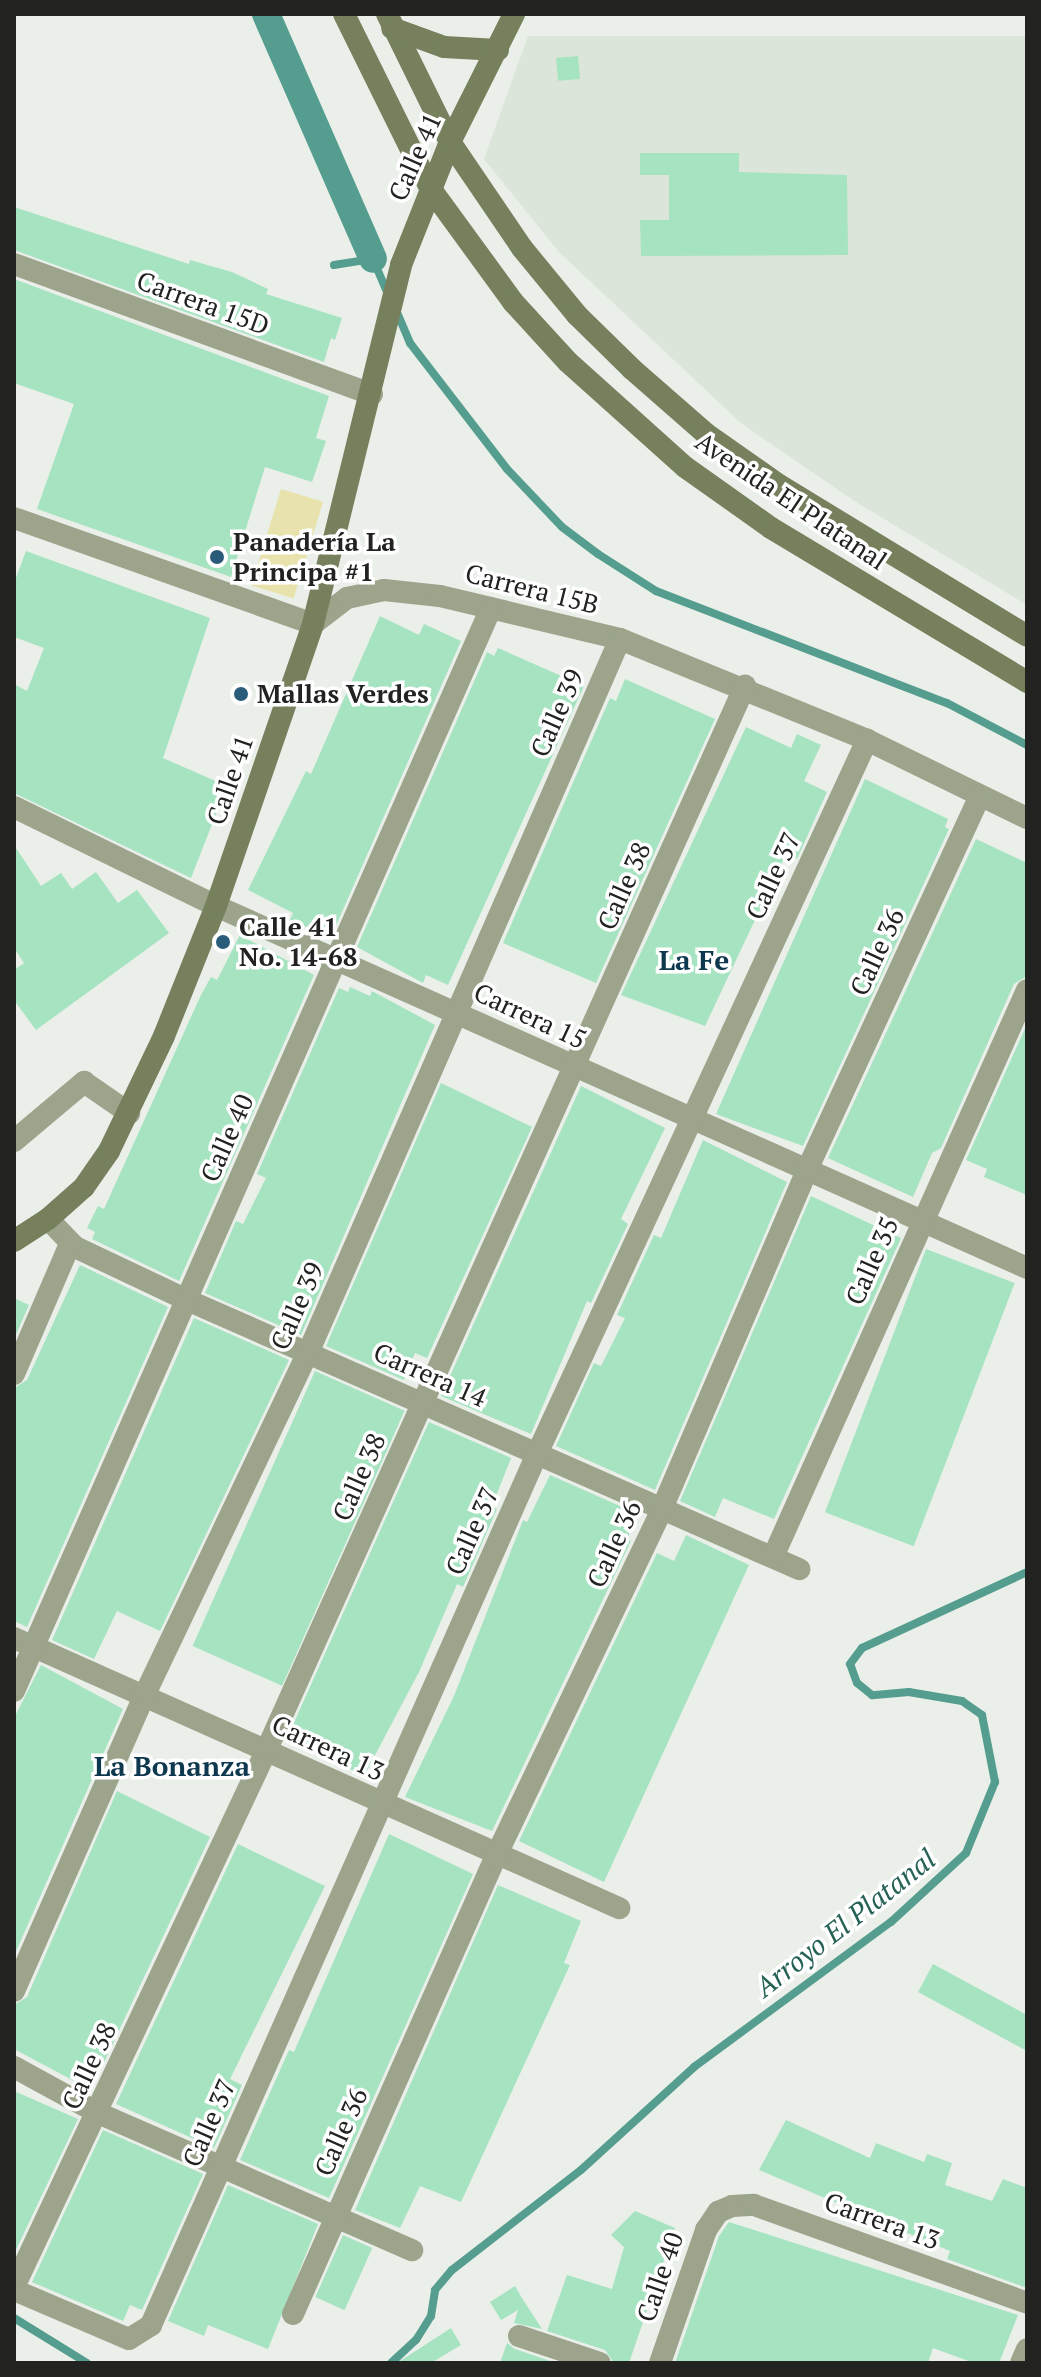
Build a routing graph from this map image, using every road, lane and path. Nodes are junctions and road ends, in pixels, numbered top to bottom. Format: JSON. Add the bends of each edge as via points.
{"nodes":[{"id":1,"x":344,"y":14,"type":"edge"},
{"id":2,"x":514,"y":14,"type":"edge"},
{"id":3,"x":389,"y":21,"type":"edge"},
{"id":4,"x":498,"y":50,"type":"junction"},
{"id":5,"x":450,"y":142,"type":"junction"},
{"id":6,"x":430,"y":188,"type":"junction"},
{"id":7,"x":14,"y":264,"type":"edge"},
{"id":8,"x":372,"y":394,"type":"junction"},
{"id":9,"x":14,"y":518,"type":"edge"},
{"id":10,"x":491,"y":608,"type":"junction"},
{"id":11,"x":313,"y":624,"type":"junction"},
{"id":12,"x":1027,"y":636,"type":"edge"},
{"id":13,"x":620,"y":639,"type":"junction"},
{"id":14,"x":1027,"y":682,"type":"edge"},
{"id":15,"x":745,"y":686,"type":"junction"},
{"id":16,"x":867,"y":740,"type":"junction"},
{"id":17,"x":980,"y":796,"type":"junction"},
{"id":18,"x":14,"y":807,"type":"edge"},
{"id":19,"x":1027,"y":818,"type":"edge"},
{"id":20,"x":216,"y":906,"type":"junction"},
{"id":21,"x":337,"y":958,"type":"junction"},
{"id":22,"x":1027,"y":990,"type":"edge"},
{"id":23,"x":457,"y":1013,"type":"junction"},
{"id":24,"x":574,"y":1067,"type":"junction"},
{"id":25,"x":129,"y":1113,"type":"junction"},
{"id":26,"x":689,"y":1120,"type":"junction"},
{"id":27,"x":14,"y":1141,"type":"edge"},
{"id":28,"x":807,"y":1170,"type":"junction"},
{"id":29,"x":48,"y":1219,"type":"junction"},
{"id":30,"x":920,"y":1221,"type":"junction"},
{"id":31,"x":14,"y":1241,"type":"edge"},
{"id":32,"x":70,"y":1244,"type":"junction"},
{"id":33,"x":1027,"y":1268,"type":"edge"},
{"id":34,"x":187,"y":1300,"type":"junction"},
{"id":35,"x":308,"y":1353,"type":"junction"},
{"id":36,"x":14,"y":1374,"type":"edge"},
{"id":37,"x":425,"y":1401,"type":"junction"},
{"id":38,"x":537,"y":1454,"type":"junction"},
{"id":39,"x":661,"y":1511,"type":"junction"},
{"id":40,"x":773,"y":1557,"type":"junction"},
{"id":41,"x":799,"y":1569,"type":"dead end"},
{"id":42,"x":24,"y":1642,"type":"edge"},
{"id":43,"x":14,"y":1691,"type":"edge"},
{"id":44,"x":145,"y":1694,"type":"junction"},
{"id":45,"x":267,"y":1749,"type":"junction"},
{"id":46,"x":382,"y":1804,"type":"junction"},
{"id":47,"x":496,"y":1856,"type":"junction"},
{"id":48,"x":619,"y":1908,"type":"dead end"},
{"id":49,"x":14,"y":1991,"type":"edge"},
{"id":50,"x":14,"y":2067,"type":"edge"},
{"id":51,"x":98,"y":2113,"type":"junction"},
{"id":52,"x":220,"y":2166,"type":"junction"},
{"id":53,"x":718,"y":2212,"type":"joint"},
{"id":54,"x":333,"y":2217,"type":"junction"},
{"id":55,"x":412,"y":2250,"type":"dead end"},
{"id":56,"x":14,"y":2288,"type":"edge"},
{"id":57,"x":1027,"y":2303,"type":"edge"},
{"id":58,"x":293,"y":2314,"type":"dead end"},
{"id":59,"x":519,"y":2336,"type":"dead end"},
{"id":60,"x":1027,"y":2349,"type":"edge"},
{"id":61,"x":600,"y":2363,"type":"edge"},
{"id":62,"x":660,"y":2363,"type":"edge"},
{"id":63,"x":1021,"y":2363,"type":"edge"}],
"edges":[{"from":1,"to":6,"type":"main road","name":"Avenida El Platanal"},
{"from":2,"to":4,"type":"main road","name":"Calle 41"},
{"from":3,"to":4,"type":"main road","via":[[444,47]]},
{"from":3,"to":5,"type":"main road","name":"Avenida El Platanal"},
{"from":4,"to":5,"type":"main road","name":"Calle 41"},
{"from":5,"to":6,"type":"main road","name":"Calle 41"},
{"from":5,"to":12,"type":"main road","name":"Avenida El Platanal","via":[[522,248],[577,315],[705,433],[779,485]]},
{"from":6,"to":8,"type":"main road","name":"Calle 41","via":[[401,265]]},
{"from":6,"to":14,"type":"main road","name":"Avenida El Platanal","via":[[513,302],[579,371],[685,467],[771,528]]},
{"from":7,"to":8,"type":"street","name":"Carrera 15D"},
{"from":8,"to":11,"type":"main road","name":"Calle 41"},
{"from":9,"to":11,"type":"street"},
{"from":10,"to":11,"type":"street","name":"Carrera 15B","via":[[384,590],[347,598]]},
{"from":10,"to":13,"type":"street","name":"Carrera 15B"},
{"from":10,"to":21,"type":"street","name":"Calle 40"},
{"from":11,"to":20,"type":"main road","name":"Calle 41"},
{"from":13,"to":15,"type":"street","name":"Carrera 15B"},
{"from":13,"to":23,"type":"street","name":"Calle 39"},
{"from":15,"to":16,"type":"street","name":"Carrera 15B"},
{"from":15,"to":24,"type":"street","name":"Calle 38"},
{"from":16,"to":17,"type":"street","name":"Carrera 15B"},
{"from":16,"to":26,"type":"street","name":"Calle 37"},
{"from":17,"to":19,"type":"street","name":"Carrera 15B"},
{"from":17,"to":28,"type":"street","name":"Calle 36"},
{"from":18,"to":20,"type":"street","name":"Carrera 15"},
{"from":20,"to":21,"type":"street","name":"Carrera 15"},
{"from":20,"to":25,"type":"main road","name":"Calle 41"},
{"from":21,"to":23,"type":"street","name":"Carrera 15"},
{"from":21,"to":34,"type":"street","name":"Calle 40"},
{"from":22,"to":30,"type":"street","name":"Calle 35"},
{"from":23,"to":24,"type":"street","name":"Carrera 15"},
{"from":23,"to":35,"type":"street","name":"Calle 39"},
{"from":24,"to":26,"type":"street","name":"Carrera 15"},
{"from":24,"to":37,"type":"street","name":"Calle 38"},
{"from":25,"to":27,"type":"street","via":[[84,1082]]},
{"from":25,"to":29,"type":"main road","name":"Calle 41","via":[[84,1187]]},
{"from":26,"to":28,"type":"street","name":"Carrera 15"},
{"from":26,"to":38,"type":"street","name":"Calle 37"},
{"from":28,"to":30,"type":"street","name":"Carrera 15"},
{"from":28,"to":39,"type":"street","name":"Calle 36"},
{"from":29,"to":31,"type":"main road","name":"Calle 41"},
{"from":29,"to":32,"type":"street","name":"Carrera 14"},
{"from":30,"to":33,"type":"street","name":"Carrera 15"},
{"from":30,"to":40,"type":"street","name":"Calle 35"},
{"from":32,"to":34,"type":"street","name":"Carrera 14"},
{"from":32,"to":36,"type":"street"},
{"from":34,"to":35,"type":"street","name":"Carrera 14"},
{"from":34,"to":42,"type":"street","name":"Calle 40"},
{"from":35,"to":37,"type":"street","name":"Carrera 14"},
{"from":35,"to":44,"type":"street","name":"Calle 39"},
{"from":37,"to":38,"type":"street","name":"Carrera 14"},
{"from":37,"to":45,"type":"street","name":"Calle 38"},
{"from":38,"to":39,"type":"street","name":"Carrera 14"},
{"from":38,"to":46,"type":"street","name":"Calle 37"},
{"from":39,"to":40,"type":"street","name":"Carrera 14"},
{"from":39,"to":47,"type":"street","name":"Calle 36"},
{"from":40,"to":41,"type":"street","name":"Carrera 14"},
{"from":42,"to":43,"type":"street","name":"Calle 40"},
{"from":42,"to":44,"type":"street","name":"Carrera 13"},
{"from":44,"to":45,"type":"street","name":"Carrera 13"},
{"from":44,"to":49,"type":"street","name":"Calle 39"},
{"from":45,"to":46,"type":"street","name":"Carrera 13"},
{"from":45,"to":51,"type":"street","name":"Calle 38"},
{"from":46,"to":47,"type":"street","name":"Carrera 13"},
{"from":46,"to":52,"type":"street","name":"Calle 37"},
{"from":47,"to":48,"type":"street","name":"Carrera 13"},
{"from":47,"to":54,"type":"street","name":"Calle 36"},
{"from":50,"to":51,"type":"street"},
{"from":51,"to":52,"type":"street"},
{"from":51,"to":56,"type":"street","name":"Calle 38"},
{"from":52,"to":54,"type":"street"},
{"from":52,"to":56,"type":"street","name":"Calle 37","via":[[151,2325],[129,2339]]},
{"from":53,"to":57,"type":"street","name":"Carrera 13","via":[[754,2205]]},
{"from":53,"to":62,"type":"street","name":"Calle 40","via":[[706,2230]]},
{"from":54,"to":55,"type":"street"},
{"from":54,"to":58,"type":"street","name":"Calle 36"},
{"from":59,"to":61,"type":"street"},
{"from":60,"to":63,"type":"street"}]}
